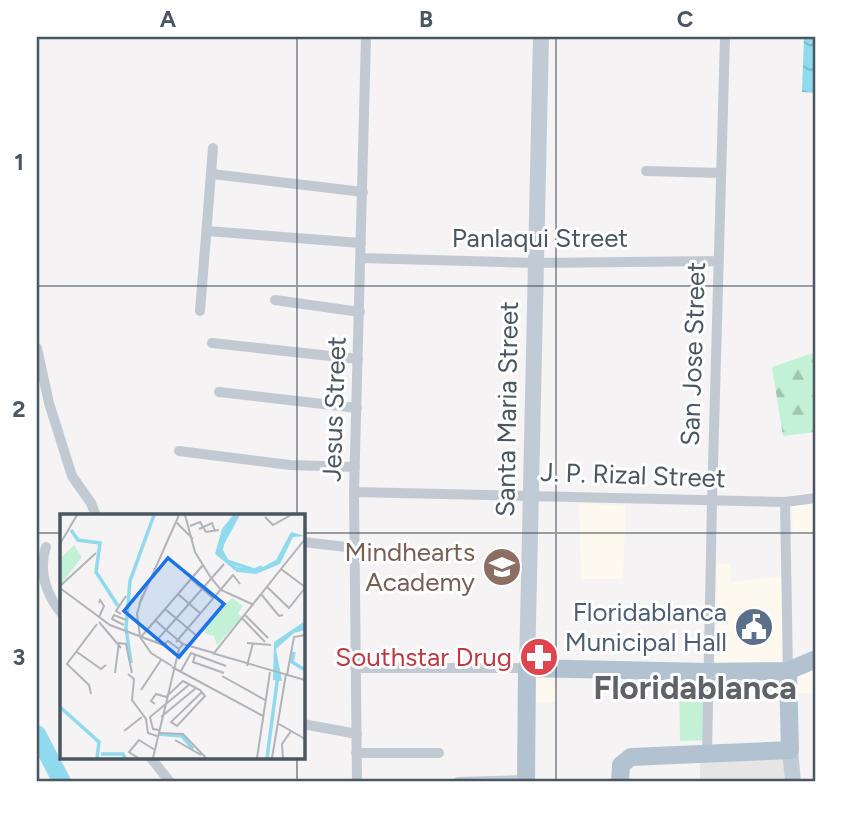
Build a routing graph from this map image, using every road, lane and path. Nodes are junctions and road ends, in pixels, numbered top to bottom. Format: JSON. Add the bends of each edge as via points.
{"nodes":[{"id":1,"x":366,"y":37,"type":"edge"},
{"id":2,"x":541,"y":37,"type":"edge"},
{"id":3,"x":725,"y":37,"type":"edge"},
{"id":4,"x":212,"y":148,"type":"dead end"},
{"id":5,"x":646,"y":170,"type":"dead end"},
{"id":6,"x":721,"y":173,"type":"junction"},
{"id":7,"x":212,"y":174,"type":"junction"},
{"id":8,"x":363,"y":192,"type":"junction"},
{"id":9,"x":207,"y":231,"type":"junction"},
{"id":10,"x":361,"y":243,"type":"junction"},
{"id":11,"x":361,"y":258,"type":"junction"},
{"id":12,"x":718,"y":261,"type":"junction"},
{"id":13,"x":537,"y":263,"type":"junction"},
{"id":14,"x":275,"y":300,"type":"dead end"},
{"id":15,"x":201,"y":311,"type":"dead end"},
{"id":16,"x":360,"y":312,"type":"junction"},
{"id":17,"x":212,"y":344,"type":"dead end"},
{"id":18,"x":37,"y":348,"type":"edge"},
{"id":19,"x":358,"y":359,"type":"junction"},
{"id":20,"x":219,"y":392,"type":"dead end"},
{"id":21,"x":357,"y":408,"type":"junction"},
{"id":22,"x":179,"y":451,"type":"dead end"},
{"id":23,"x":355,"y":467,"type":"junction"},
{"id":24,"x":354,"y":492,"type":"junction"},
{"id":25,"x":531,"y":495,"type":"junction"},
{"id":26,"x":816,"y":498,"type":"edge"},
{"id":27,"x":712,"y":500,"type":"junction"},
{"id":28,"x":785,"y":502,"type":"junction"},
{"id":29,"x":95,"y":514,"type":"edge"},
{"id":30,"x":304,"y":542,"type":"edge"},
{"id":31,"x":46,"y":547,"type":"dead end"},
{"id":32,"x":355,"y":548,"type":"junction"},
{"id":33,"x":60,"y":611,"type":"edge"},
{"id":34,"x":816,"y":659,"type":"edge"},
{"id":35,"x":355,"y":668,"type":"junction"},
{"id":36,"x":527,"y":668,"type":"junction"},
{"id":37,"x":788,"y":671,"type":"junction"},
{"id":38,"x":708,"y":672,"type":"junction"},
{"id":39,"x":304,"y":724,"type":"edge"},
{"id":40,"x":356,"y":734,"type":"junction"},
{"id":41,"x":790,"y":750,"type":"junction"},
{"id":42,"x":439,"y":752,"type":"dead end"},
{"id":43,"x":356,"y":753,"type":"junction"},
{"id":44,"x":707,"y":754,"type":"junction"},
{"id":45,"x":152,"y":760,"type":"edge"},
{"id":46,"x":162,"y":777,"type":"edge"},
{"id":47,"x":526,"y":781,"type":"edge"},
{"id":48,"x":170,"y":782,"type":"edge"},
{"id":49,"x":357,"y":782,"type":"edge"},
{"id":50,"x":458,"y":782,"type":"edge"},
{"id":51,"x":620,"y":782,"type":"edge"},
{"id":52,"x":793,"y":782,"type":"edge"}],
"edges":[{"from":1,"to":8,"type":"street","name":"Jesus Street"},
{"from":2,"to":13,"type":"street","name":"Santa Maria Street"},
{"from":3,"to":6,"type":"street","name":"San Jose Street"},
{"from":4,"to":7,"type":"street"},
{"from":5,"to":6,"type":"street"},
{"from":6,"to":12,"type":"street","name":"San Jose Street"},
{"from":7,"to":8,"type":"street"},
{"from":7,"to":9,"type":"street"},
{"from":8,"to":10,"type":"street","name":"Jesus Street"},
{"from":9,"to":10,"type":"street"},
{"from":9,"to":15,"type":"street"},
{"from":10,"to":11,"type":"street","name":"Jesus Street"},
{"from":11,"to":13,"type":"street","name":"Panlaqui Street"},
{"from":11,"to":16,"type":"street","name":"Jesus Street"},
{"from":12,"to":13,"type":"street","name":"Panlaqui Street"},
{"from":12,"to":27,"type":"street","name":"San Jose Street"},
{"from":13,"to":25,"type":"street","name":"Santa Maria Street"},
{"from":14,"to":16,"type":"street"},
{"from":16,"to":19,"type":"street","name":"Jesus Street"},
{"from":17,"to":19,"type":"street"},
{"from":18,"to":29,"type":"street","via":[[72,476]]},
{"from":19,"to":21,"type":"street","name":"Jesus Street"},
{"from":20,"to":21,"type":"street"},
{"from":21,"to":23,"type":"street","name":"Jesus Street"},
{"from":22,"to":23,"type":"street","via":[[290,465]]},
{"from":23,"to":24,"type":"street","name":"Jesus Street"},
{"from":24,"to":25,"type":"street","name":"J. P. Rizal Street"},
{"from":24,"to":32,"type":"street","name":"Jesus Street"},
{"from":25,"to":27,"type":"street","name":"J. P. Rizal Street"},
{"from":25,"to":36,"type":"street","name":"Santa Maria Street"},
{"from":26,"to":28,"type":"street","name":"J. P. Rizal Street"},
{"from":27,"to":28,"type":"street","name":"J. P. Rizal Street"},
{"from":27,"to":38,"type":"street","name":"San Jose Street"},
{"from":28,"to":37,"type":"street"},
{"from":30,"to":32,"type":"street"},
{"from":31,"to":33,"type":"street","via":[[41,565]]},
{"from":32,"to":35,"type":"street","name":"Jesus Street"},
{"from":34,"to":37,"type":"main road"},
{"from":35,"to":36,"type":"street"},
{"from":35,"to":40,"type":"street","name":"Jesus Street"},
{"from":36,"to":38,"type":"main road"},
{"from":36,"to":47,"type":"main road","name":"Santa Maria Street"},
{"from":37,"to":38,"type":"main road"},
{"from":37,"to":41,"type":"main road"},
{"from":38,"to":44,"type":"street","name":"San Jose Street"},
{"from":39,"to":40,"type":"street"},
{"from":40,"to":43,"type":"street","name":"Jesus Street"},
{"from":41,"to":44,"type":"main road"},
{"from":41,"to":52,"type":"street"},
{"from":42,"to":43,"type":"street"},
{"from":43,"to":49,"type":"street","name":"Jesus Street"},
{"from":44,"to":51,"type":"main road","via":[[626,758]]},
{"from":45,"to":46,"type":"street"},
{"from":46,"to":48,"type":"street"},
{"from":47,"to":50,"type":"street"}]}
